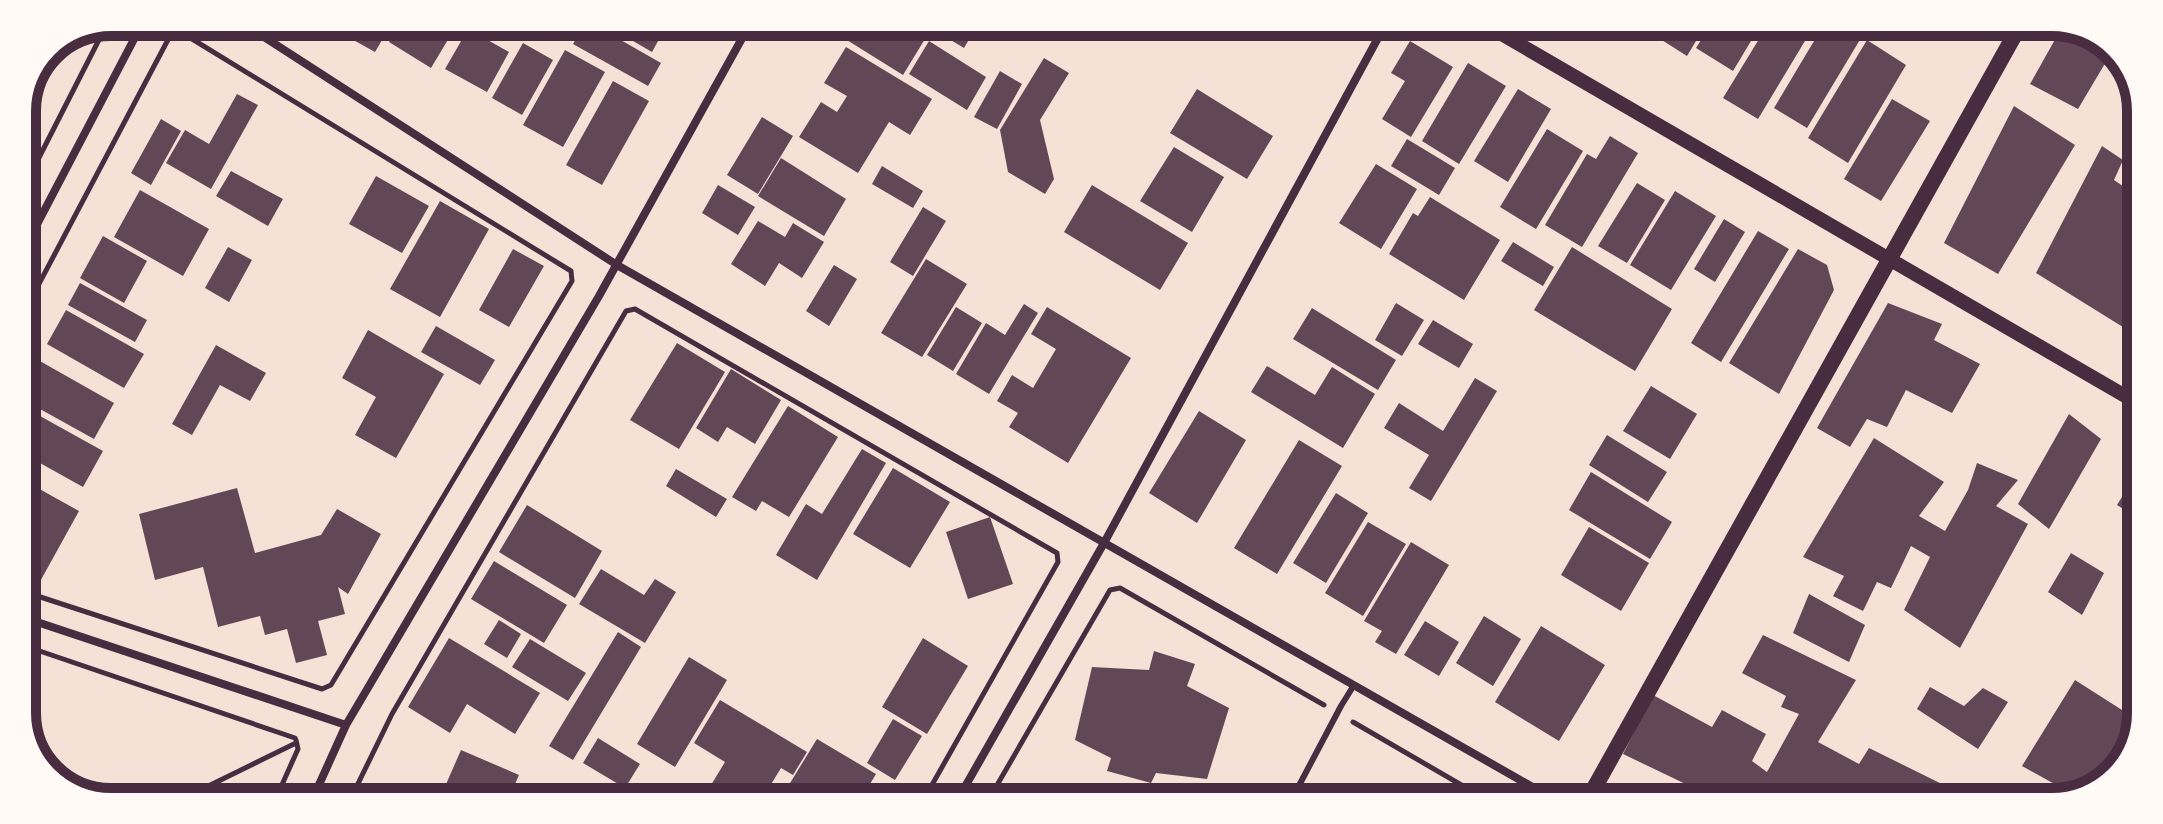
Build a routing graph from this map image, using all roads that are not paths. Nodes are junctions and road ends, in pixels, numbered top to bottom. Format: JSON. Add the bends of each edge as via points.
{"nodes":[{"id":1,"x":136,"y":36,"type":"edge"},
{"id":2,"x":263,"y":36,"type":"edge"},
{"id":3,"x":743,"y":36,"type":"edge"},
{"id":4,"x":1379,"y":36,"type":"edge"},
{"id":5,"x":1505,"y":36,"type":"edge"},
{"id":6,"x":2014,"y":36,"type":"edge"},
{"id":7,"x":36,"y":226,"type":"edge"},
{"id":8,"x":1890,"y":259,"type":"junction"},
{"id":9,"x":617,"y":265,"type":"junction"},
{"id":10,"x":2127,"y":397,"type":"edge"},
{"id":11,"x":1104,"y":543,"type":"junction"},
{"id":12,"x":36,"y":622,"type":"edge"},
{"id":13,"x":1354,"y":685,"type":"junction"},
{"id":14,"x":346,"y":725,"type":"junction"},
{"id":15,"x":318,"y":788,"type":"edge"},
{"id":16,"x":964,"y":788,"type":"edge"},
{"id":17,"x":1298,"y":788,"type":"edge"},
{"id":18,"x":1534,"y":788,"type":"edge"},
{"id":19,"x":1594,"y":788,"type":"edge"}],
"edges":[{"from":1,"to":7,"type":"street"},
{"from":2,"to":9,"type":"street"},
{"from":3,"to":9,"type":"street"},
{"from":4,"to":11,"type":"street"},
{"from":5,"to":8,"type":"street"},
{"from":6,"to":8,"type":"main road"},
{"from":8,"to":10,"type":"street"},
{"from":8,"to":19,"type":"main road"},
{"from":9,"to":11,"type":"street"},
{"from":9,"to":14,"type":"street"},
{"from":11,"to":13,"type":"street"},
{"from":11,"to":16,"type":"street"},
{"from":12,"to":14,"type":"street"},
{"from":13,"to":17,"type":"lane"},
{"from":13,"to":18,"type":"street"},
{"from":14,"to":15,"type":"street"}]}
